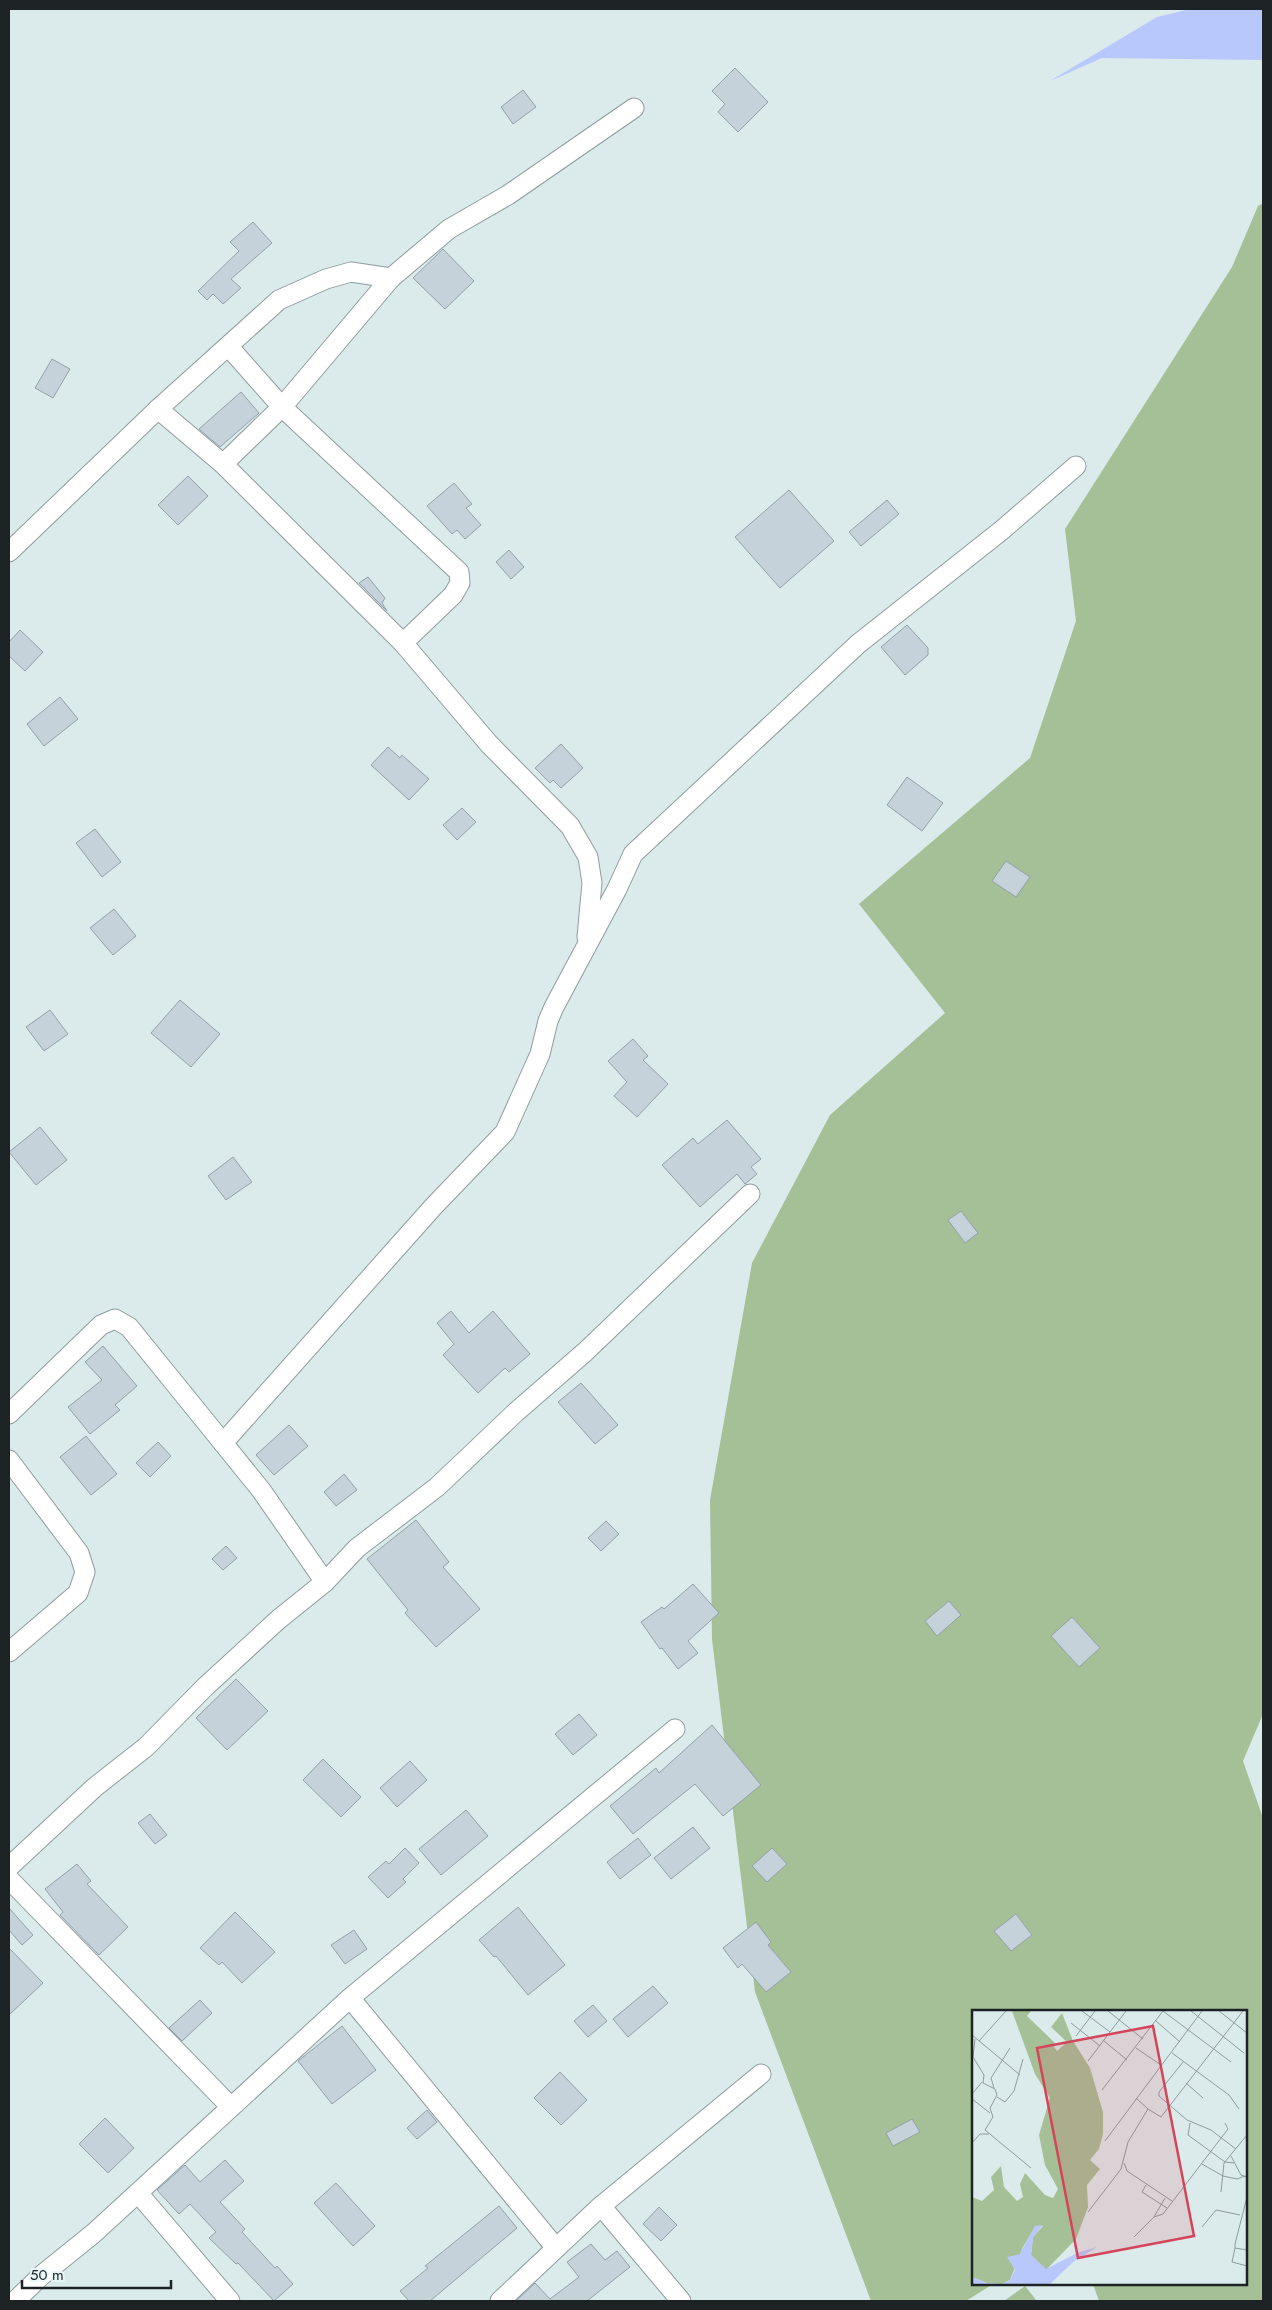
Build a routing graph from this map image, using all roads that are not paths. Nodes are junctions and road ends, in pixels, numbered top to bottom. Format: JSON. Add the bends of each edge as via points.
{"nodes":[{"id":1,"x":634,"y":108,"type":"dead end"},
{"id":2,"x":391,"y":278,"type":"junction"},
{"id":3,"x":228,"y":346,"type":"junction"},
{"id":4,"x":282,"y":406,"type":"junction"},
{"id":5,"x":158,"y":409,"type":"junction"},
{"id":6,"x":223,"y":464,"type":"junction"},
{"id":7,"x":1076,"y":466,"type":"dead end"},
{"id":8,"x":9,"y":552,"type":"edge"},
{"id":9,"x":403,"y":643,"type":"junction"},
{"id":10,"x":586,"y":948,"type":"junction"},
{"id":11,"x":750,"y":1194,"type":"dead end"},
{"id":12,"x":9,"y":1414,"type":"edge"},
{"id":13,"x":223,"y":1442,"type":"junction"},
{"id":14,"x":9,"y":1460,"type":"edge"},
{"id":15,"x":324,"y":1582,"type":"junction"},
{"id":16,"x":9,"y":1652,"type":"edge"},
{"id":17,"x":675,"y":1729,"type":"dead end"},
{"id":18,"x":9,"y":1867,"type":"edge"},
{"id":19,"x":9,"y":1879,"type":"edge"},
{"id":20,"x":350,"y":1998,"type":"junction"},
{"id":21,"x":761,"y":2074,"type":"dead end"},
{"id":22,"x":231,"y":2107,"type":"junction"},
{"id":23,"x":138,"y":2193,"type":"junction"},
{"id":24,"x":601,"y":2206,"type":"junction"},
{"id":25,"x":556,"y":2248,"type":"junction"},
{"id":26,"x":15,"y":2301,"type":"edge"},
{"id":27,"x":230,"y":2301,"type":"edge"},
{"id":28,"x":500,"y":2301,"type":"edge"},
{"id":29,"x":681,"y":2301,"type":"edge"}],
"edges":[{"from":1,"to":2,"type":"street","via":[[508,195],[449,229]]},
{"from":2,"to":3,"type":"street","via":[[351,272],[298,290],[279,300]]},
{"from":2,"to":4,"type":"street"},
{"from":3,"to":4,"type":"street"},
{"from":3,"to":5,"type":"street"},
{"from":4,"to":6,"type":"street"},
{"from":4,"to":9,"type":"street","via":[[459,572],[460,583],[454,595]]},
{"from":5,"to":6,"type":"street"},
{"from":5,"to":8,"type":"street"},
{"from":6,"to":9,"type":"street"},
{"from":7,"to":10,"type":"street","via":[[1002,530],[858,644],[633,854]]},
{"from":9,"to":10,"type":"street","via":[[489,744],[570,826],[588,857],[592,883]]},
{"from":10,"to":13,"type":"street","via":[[554,1007],[540,1054],[505,1132],[433,1207]]},
{"from":11,"to":15,"type":"street","via":[[585,1352],[436,1487],[357,1548]]},
{"from":12,"to":13,"type":"street","via":[[100,1325],[115,1319],[129,1327]]},
{"from":13,"to":15,"type":"street","via":[[261,1490]]},
{"from":14,"to":16,"type":"street","via":[[79,1553],[85,1572],[78,1593]]},
{"from":15,"to":18,"type":"street","via":[[205,1687],[146,1747],[94,1788]]},
{"from":17,"to":20,"type":"street"},
{"from":19,"to":22,"type":"street"},
{"from":20,"to":22,"type":"street"},
{"from":20,"to":25,"type":"street"},
{"from":21,"to":24,"type":"street"},
{"from":22,"to":23,"type":"street"},
{"from":23,"to":26,"type":"street"},
{"from":23,"to":27,"type":"street"},
{"from":24,"to":25,"type":"street"},
{"from":24,"to":29,"type":"street"},
{"from":25,"to":28,"type":"street"}]}
